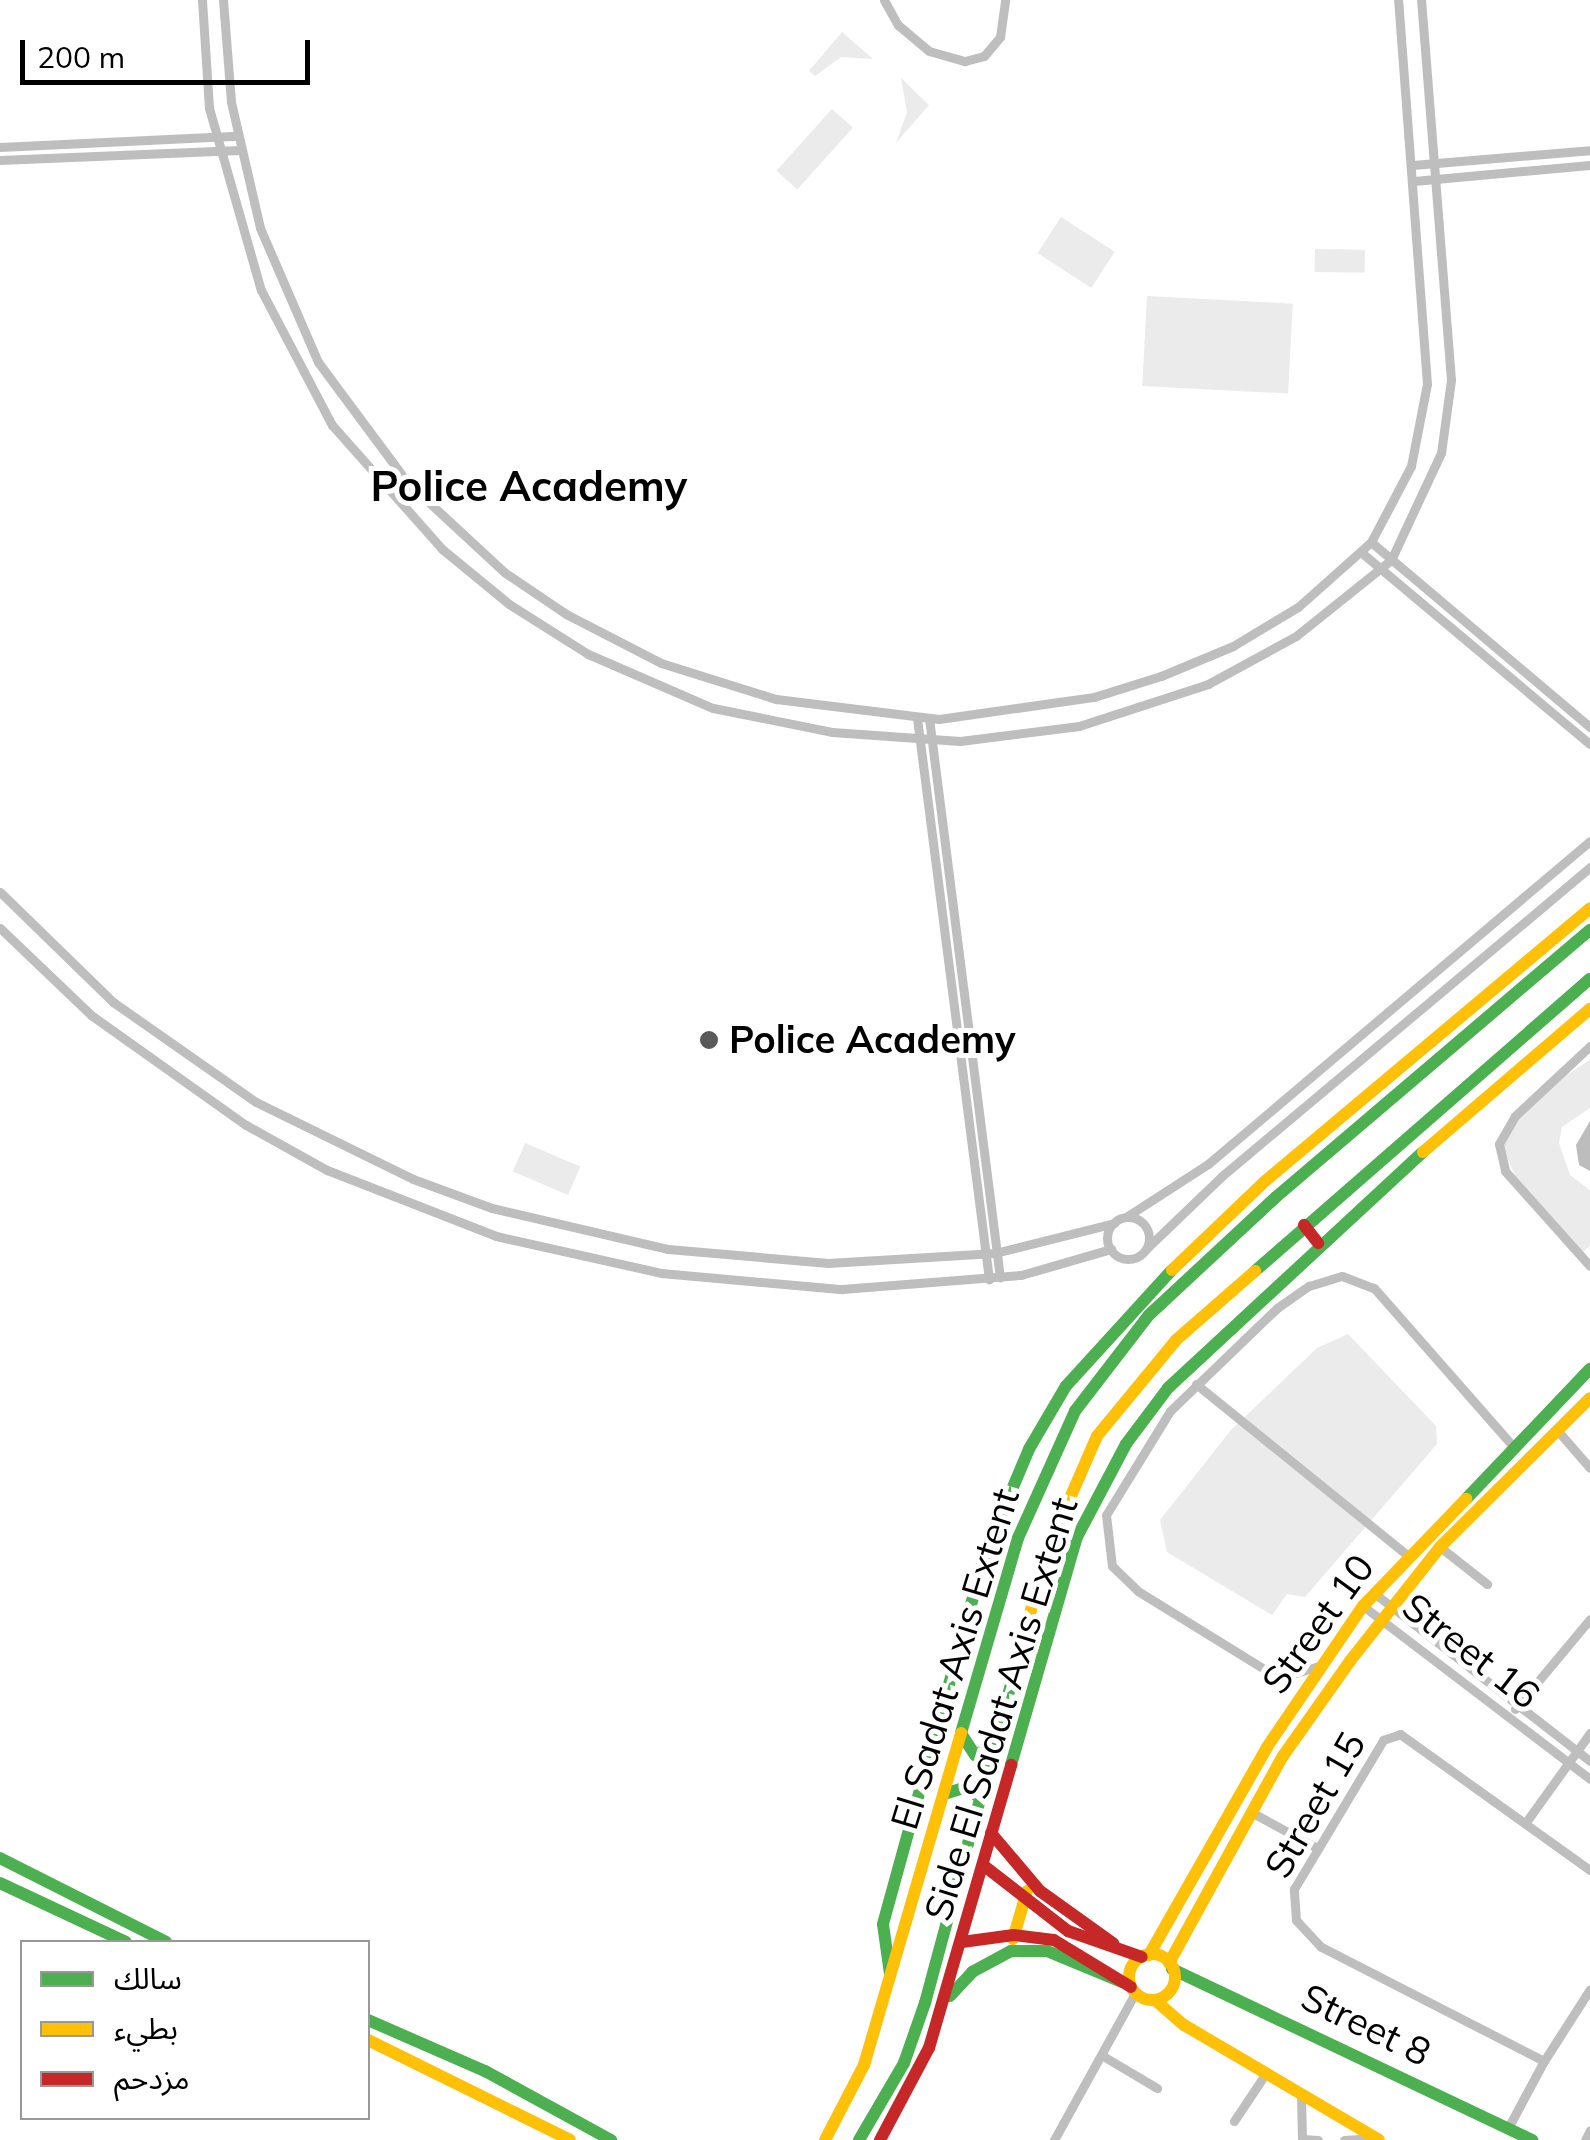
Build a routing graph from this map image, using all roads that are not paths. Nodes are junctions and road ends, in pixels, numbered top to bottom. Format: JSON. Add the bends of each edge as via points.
{"nodes":[{"id":1,"x":202,"y":0,"type":"edge"},
{"id":2,"x":224,"y":0,"type":"edge"},
{"id":3,"x":884,"y":0,"type":"edge"},
{"id":4,"x":1005,"y":0,"type":"edge"},
{"id":5,"x":1398,"y":0,"type":"edge"},
{"id":6,"x":1421,"y":0,"type":"edge"},
{"id":7,"x":215,"y":136,"type":"junction"},
{"id":8,"x":237,"y":136,"type":"junction"},
{"id":9,"x":0,"y":147,"type":"edge"},
{"id":10,"x":218,"y":150,"type":"junction"},
{"id":11,"x":240,"y":150,"type":"junction"},
{"id":12,"x":1590,"y":150,"type":"edge"},
{"id":13,"x":0,"y":160,"type":"edge"},
{"id":14,"x":1436,"y":164,"type":"junction"},
{"id":15,"x":1412,"y":165,"type":"junction"},
{"id":16,"x":1590,"y":166,"type":"edge"},
{"id":17,"x":1437,"y":178,"type":"junction"},
{"id":18,"x":1414,"y":181,"type":"junction"},
{"id":19,"x":1371,"y":542,"type":"junction"},
{"id":20,"x":1362,"y":553,"type":"junction"},
{"id":21,"x":1391,"y":560,"type":"junction"},
{"id":22,"x":1381,"y":572,"type":"junction"},
{"id":23,"x":712,"y":682,"type":"junction"},
{"id":24,"x":706,"y":706,"type":"junction"},
{"id":25,"x":917,"y":718,"type":"junction"},
{"id":26,"x":928,"y":718,"type":"junction"},
{"id":27,"x":1590,"y":727,"type":"edge"},
{"id":28,"x":920,"y":739,"type":"junction"},
{"id":29,"x":931,"y":739,"type":"junction"},
{"id":30,"x":1590,"y":744,"type":"edge"},
{"id":31,"x":1590,"y":842,"type":"edge"},
{"id":32,"x":1590,"y":867,"type":"edge"},
{"id":33,"x":0,"y":892,"type":"edge"},
{"id":34,"x":1590,"y":908,"type":"edge"},
{"id":35,"x":0,"y":928,"type":"edge"},
{"id":36,"x":1590,"y":930,"type":"edge"},
{"id":37,"x":1590,"y":979,"type":"edge"},
{"id":38,"x":1590,"y":1009,"type":"edge"},
{"id":39,"x":1590,"y":1046,"type":"edge"},
{"id":40,"x":388,"y":1167,"type":"junction"},
{"id":41,"x":378,"y":1191,"type":"junction"},
{"id":42,"x":499,"y":1210,"type":"junction"},
{"id":43,"x":1126,"y":1217,"type":"junction"},
{"id":44,"x":1114,"y":1223,"type":"junction"},
{"id":45,"x":1304,"y":1225,"type":"junction"},
{"id":46,"x":492,"y":1235,"type":"junction"},
{"id":47,"x":1318,"y":1243,"type":"junction"},
{"id":48,"x":1111,"y":1249,"type":"junction"},
{"id":49,"x":1146,"y":1249,"type":"junction"},
{"id":50,"x":990,"y":1254,"type":"junction"},
{"id":51,"x":1590,"y":1266,"type":"edge"},
{"id":52,"x":995,"y":1278,"type":"junction"},
{"id":53,"x":1589,"y":1371,"type":"edge"},
{"id":54,"x":1196,"y":1384,"type":"junction"},
{"id":55,"x":1590,"y":1398,"type":"edge"},
{"id":56,"x":1556,"y":1430,"type":"junction"},
{"id":57,"x":1512,"y":1445,"type":"junction"},
{"id":58,"x":1590,"y":1468,"type":"edge"},
{"id":59,"x":1440,"y":1547,"type":"junction"},
{"id":60,"x":1407,"y":1555,"type":"junction"},
{"id":61,"x":1487,"y":1584,"type":"dead end"},
{"id":62,"x":1374,"y":1593,"type":"junction"},
{"id":63,"x":1364,"y":1606,"type":"junction"},
{"id":64,"x":1392,"y":1608,"type":"junction"},
{"id":65,"x":1590,"y":1619,"type":"edge"},
{"id":66,"x":1382,"y":1620,"type":"junction"},
{"id":67,"x":1322,"y":1665,"type":"junction"},
{"id":68,"x":1517,"y":1706,"type":"junction"},
{"id":69,"x":1507,"y":1718,"type":"junction"},
{"id":70,"x":1590,"y":1733,"type":"edge"},
{"id":71,"x":962,"y":1735,"type":"junction"},
{"id":72,"x":996,"y":1745,"type":"junction"},
{"id":73,"x":1576,"y":1750,"type":"junction"},
{"id":74,"x":1590,"y":1761,"type":"edge"},
{"id":75,"x":1567,"y":1764,"type":"junction"},
{"id":76,"x":1590,"y":1779,"type":"edge"},
{"id":77,"x":944,"y":1794,"type":"junction"},
{"id":78,"x":981,"y":1799,"type":"junction"},
{"id":79,"x":1251,"y":1812,"type":"junction"},
{"id":80,"x":1526,"y":1822,"type":"junction"},
{"id":81,"x":991,"y":1833,"type":"junction"},
{"id":82,"x":1317,"y":1848,"type":"junction"},
{"id":83,"x":0,"y":1858,"type":"edge"},
{"id":84,"x":983,"y":1865,"type":"junction"},
{"id":85,"x":1590,"y":1870,"type":"edge"},
{"id":86,"x":0,"y":1883,"type":"edge"},
{"id":87,"x":1032,"y":1883,"type":"junction"},
{"id":88,"x":1024,"y":1897,"type":"junction"},
{"id":89,"x":1014,"y":1935,"type":"junction"},
{"id":90,"x":122,"y":1940,"type":"edge"},
{"id":91,"x":162,"y":1940,"type":"edge"},
{"id":92,"x":962,"y":1942,"type":"junction"},
{"id":93,"x":1120,"y":1947,"type":"junction"},
{"id":94,"x":1011,"y":1951,"type":"junction"},
{"id":95,"x":1145,"y":1956,"type":"junction"},
{"id":96,"x":1171,"y":1966,"type":"junction"},
{"id":97,"x":890,"y":1974,"type":"junction"},
{"id":98,"x":1129,"y":1987,"type":"junction"},
{"id":99,"x":1590,"y":1988,"type":"edge"},
{"id":100,"x":1155,"y":2000,"type":"junction"},
{"id":101,"x":925,"y":2003,"type":"junction"},
{"id":102,"x":943,"y":2007,"type":"junction"},
{"id":103,"x":370,"y":2021,"type":"edge"},
{"id":104,"x":370,"y":2041,"type":"edge"},
{"id":105,"x":1103,"y":2056,"type":"junction"},
{"id":106,"x":1544,"y":2062,"type":"junction"},
{"id":107,"x":1266,"y":2073,"type":"junction"},
{"id":108,"x":1157,"y":2088,"type":"dead end"},
{"id":109,"x":1301,"y":2095,"type":"junction"},
{"id":110,"x":1234,"y":2122,"type":"dead end"},
{"id":111,"x":1513,"y":2134,"type":"edge"},
{"id":112,"x":1303,"y":2139,"type":"edge"},
{"id":113,"x":1378,"y":2139,"type":"edge"},
{"id":114,"x":570,"y":2140,"type":"edge"},
{"id":115,"x":611,"y":2140,"type":"edge"},
{"id":116,"x":825,"y":2140,"type":"edge"},
{"id":117,"x":859,"y":2140,"type":"edge"},
{"id":118,"x":880,"y":2140,"type":"edge"},
{"id":119,"x":1054,"y":2140,"type":"edge"},
{"id":120,"x":1318,"y":2140,"type":"edge"},
{"id":121,"x":1344,"y":2140,"type":"edge"},
{"id":122,"x":1532,"y":2140,"type":"edge"}],
"edges":[{"from":1,"to":7,"type":"street","via":[[202,64]]},
{"from":2,"to":8,"type":"street"},
{"from":3,"to":4,"type":"street","via":[[898,25],[929,51],[965,61],[984,56],[1000,38]]},
{"from":5,"to":15,"type":"street"},
{"from":6,"to":14,"type":"street"},
{"from":7,"to":8,"type":"street"},
{"from":7,"to":9,"type":"street"},
{"from":7,"to":10,"type":"street"},
{"from":8,"to":11,"type":"street"},
{"from":10,"to":11,"type":"street"},
{"from":10,"to":13,"type":"street"},
{"from":10,"to":24,"type":"street","via":[[240,232],[282,336],[332,424],[396,504],[508,604],[588,654]]},
{"from":11,"to":23,"type":"street","via":[[260,228],[318,362],[408,483],[504,572],[566,614]]},
{"from":12,"to":14,"type":"street"},
{"from":14,"to":15,"type":"street"},
{"from":14,"to":17,"type":"street"},
{"from":15,"to":18,"type":"street"},
{"from":16,"to":17,"type":"street"},
{"from":17,"to":18,"type":"street"},
{"from":17,"to":21,"type":"street","via":[[1450,405],[1428,486]]},
{"from":18,"to":19,"type":"street","via":[[1426,401],[1411,466]]},
{"from":19,"to":20,"type":"street"},
{"from":19,"to":21,"type":"street"},
{"from":20,"to":22,"type":"street"},
{"from":20,"to":26,"type":"street","via":[[1266,628],[1161,676],[1009,713]]},
{"from":21,"to":22,"type":"street"},
{"from":21,"to":27,"type":"street"},
{"from":22,"to":29,"type":"street","via":[[1269,653],[1141,709],[1027,735]]},
{"from":22,"to":30,"type":"street"},
{"from":23,"to":24,"type":"street"},
{"from":23,"to":25,"type":"street","via":[[776,699]]},
{"from":24,"to":28,"type":"street","via":[[832,732]]},
{"from":25,"to":26,"type":"street"},
{"from":25,"to":28,"type":"street"},
{"from":26,"to":29,"type":"street"},
{"from":28,"to":29,"type":"street"},
{"from":28,"to":50,"type":"street"},
{"from":29,"to":50,"type":"street"},
{"from":31,"to":43,"type":"street","via":[[1208,1164]]},
{"from":32,"to":49,"type":"street","via":[[1222,1176]]},
{"from":33,"to":40,"type":"street","via":[[112,1002],[176,1050],[256,1102]]},
{"from":34,"to":97,"type":"street","via":[[1264,1182],[1112,1329],[1066,1386],[1029,1449],[983,1562],[883,1924]]},
{"from":35,"to":41,"type":"street","via":[[91,1015],[173,1076],[246,1125]]},
{"from":36,"to":71,"type":"street","name":"El Sadat Axis Extent","via":[[1276,1197],[1118,1347],[1075,1410],[1033,1496]]},
{"from":37,"to":45,"type":"street","name":"El Sadat Axis Extent"},
{"from":38,"to":47,"type":"street","name":"Side El Sadat Axis Extent"},
{"from":39,"to":51,"type":"street","via":[[1515,1116],[1499,1144],[1505,1171]]},
{"from":40,"to":41,"type":"street"},
{"from":40,"to":42,"type":"street"},
{"from":41,"to":46,"type":"street"},
{"from":42,"to":46,"type":"street"},
{"from":42,"to":50,"type":"street","via":[[599,1237],[743,1257],[828,1263]]},
{"from":43,"to":44,"type":"street"},
{"from":43,"to":49,"type":"street","via":[[1148,1230]]},
{"from":44,"to":48,"type":"street"},
{"from":44,"to":50,"type":"street"},
{"from":45,"to":47,"type":"street"},
{"from":45,"to":72,"type":"street","name":"El Sadat Axis Extent","via":[[1156,1360],[1097,1436],[1047,1551]]},
{"from":46,"to":52,"type":"street","via":[[589,1261],[760,1284],[842,1289]]},
{"from":47,"to":81,"type":"street","name":"Side El Sadat Axis Extent","via":[[1168,1388],[1101,1485],[1077,1537]]},
{"from":48,"to":49,"type":"street","via":[[1128,1258]]},
{"from":48,"to":52,"type":"street"},
{"from":50,"to":52,"type":"street"},
{"from":53,"to":57,"type":"street","name":"Street 10"},
{"from":54,"to":57,"type":"street","via":[[1292,1296],[1342,1276],[1374,1288]]},
{"from":54,"to":60,"type":"street"},
{"from":54,"to":67,"type":"street","via":[[1146,1443],[1113,1498],[1103,1532],[1112,1566],[1138,1592],[1268,1672],[1295,1674]]},
{"from":55,"to":56,"type":"street","name":"Street 10"},
{"from":56,"to":58,"type":"street"},
{"from":56,"to":59,"type":"street","name":"Street 10"},
{"from":57,"to":60,"type":"street","name":"Street 10"},
{"from":59,"to":61,"type":"street"},
{"from":59,"to":64,"type":"street","name":"Street 10"},
{"from":60,"to":62,"type":"street","name":"Street 10"},
{"from":62,"to":63,"type":"street","name":"Street 10"},
{"from":62,"to":64,"type":"street","name":"Street 16"},
{"from":63,"to":66,"type":"street","name":"Street 16"},
{"from":63,"to":67,"type":"street","name":"Street 10"},
{"from":64,"to":66,"type":"street","name":"Street 10"},
{"from":64,"to":68,"type":"street","name":"Street 16"},
{"from":65,"to":68,"type":"street"},
{"from":66,"to":69,"type":"street","name":"Street 16"},
{"from":66,"to":79,"type":"street","name":"Street 10","via":[[1299,1732]]},
{"from":67,"to":95,"type":"street","name":"Street 10"},
{"from":68,"to":69,"type":"street"},
{"from":68,"to":73,"type":"street","name":"Street 16"},
{"from":69,"to":75,"type":"street","name":"Street 16"},
{"from":70,"to":73,"type":"street"},
{"from":71,"to":72,"type":"street","via":[[974,1755]]},
{"from":71,"to":77,"type":"street","name":"El Sadat Axis Extent"},
{"from":72,"to":78,"type":"street","name":"El Sadat Axis Extent"},
{"from":73,"to":74,"type":"street","name":"Street 16"},
{"from":73,"to":75,"type":"street"},
{"from":75,"to":76,"type":"street","name":"Street 16"},
{"from":75,"to":80,"type":"street"},
{"from":77,"to":78,"type":"street","via":[[967,1786]]},
{"from":77,"to":97,"type":"street","name":"El Sadat Axis Extent"},
{"from":78,"to":101,"type":"street","name":"El Sadat Axis Extent"},
{"from":79,"to":82,"type":"street"},
{"from":79,"to":96,"type":"street","name":"Street 10"},
{"from":80,"to":82,"type":"street","name":"Street 15","via":[[1414,1739],[1391,1735]]},
{"from":80,"to":85,"type":"street","name":"Street 15"},
{"from":81,"to":84,"type":"street","name":"Side El Sadat Axis Extent"},
{"from":81,"to":87,"type":"street"},
{"from":82,"to":106,"type":"street","name":"Street 15","via":[[1290,1902],[1306,1935],[1340,1960]]},
{"from":83,"to":91,"type":"street"},
{"from":84,"to":88,"type":"street"},
{"from":84,"to":92,"type":"street","name":"Side El Sadat Axis Extent"},
{"from":86,"to":90,"type":"street"},
{"from":87,"to":88,"type":"street"},
{"from":87,"to":93,"type":"street"},
{"from":88,"to":89,"type":"street"},
{"from":88,"to":93,"type":"street","via":[[1068,1931]]},
{"from":89,"to":92,"type":"street"},
{"from":89,"to":94,"type":"street"},
{"from":89,"to":98,"type":"street","via":[[1072,1947]]},
{"from":92,"to":102,"type":"street","name":"Side El Sadat Axis Extent"},
{"from":93,"to":95,"type":"street"},
{"from":94,"to":98,"type":"street","via":[[1048,1952]]},
{"from":94,"to":102,"type":"street","via":[[972,1972]]},
{"from":95,"to":96,"type":"street"},
{"from":95,"to":98,"type":"street","via":[[1132,1967]]},
{"from":96,"to":100,"type":"street","via":[[1170,1991]]},
{"from":96,"to":111,"type":"street","name":"Street 8"},
{"from":97,"to":116,"type":"street","name":"El Sadat Axis Extent","via":[[864,2066]]},
{"from":98,"to":100,"type":"street"},
{"from":98,"to":105,"type":"street"},
{"from":99,"to":106,"type":"street"},
{"from":100,"to":107,"type":"street"},
{"from":101,"to":102,"type":"street"},
{"from":101,"to":117,"type":"street","name":"El Sadat Axis Extent","via":[[904,2062]]},
{"from":102,"to":118,"type":"street","name":"Side El Sadat Axis Extent","via":[[916,2076]]},
{"from":103,"to":115,"type":"street","via":[[486,2071]]},
{"from":104,"to":114,"type":"street","via":[[499,2099]]},
{"from":105,"to":108,"type":"street"},
{"from":105,"to":119,"type":"street"},
{"from":106,"to":111,"type":"street"},
{"from":107,"to":109,"type":"street"},
{"from":107,"to":110,"type":"street"},
{"from":109,"to":112,"type":"street"},
{"from":109,"to":113,"type":"street"},
{"from":111,"to":122,"type":"street","name":"Street 8"},
{"from":112,"to":120,"type":"street"},
{"from":113,"to":121,"type":"street"}]}
